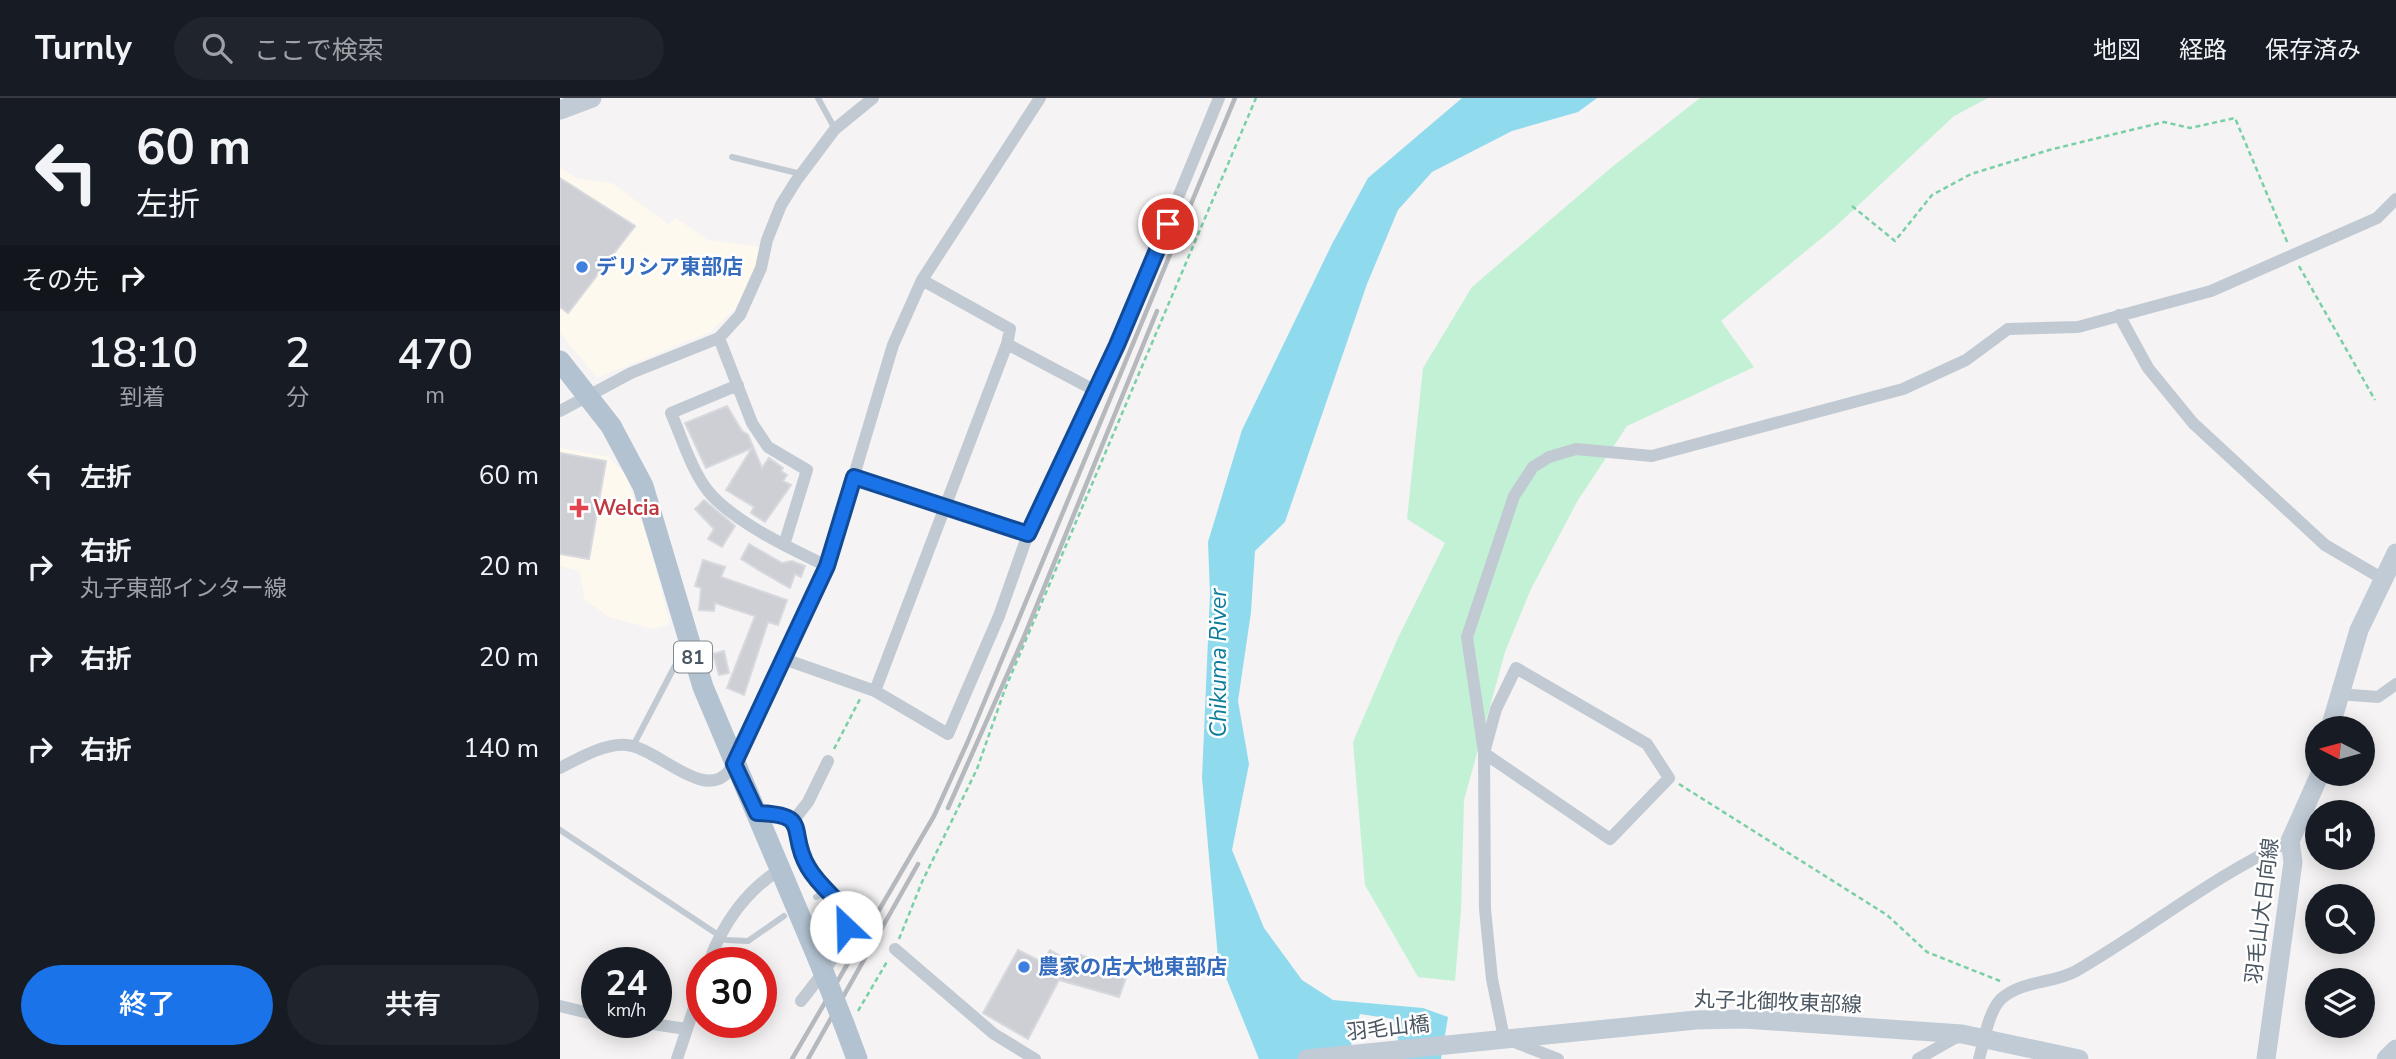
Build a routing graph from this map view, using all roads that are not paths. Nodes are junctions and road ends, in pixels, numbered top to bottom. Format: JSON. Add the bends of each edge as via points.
{"nodes":[{"id":1,"x":592,"y":98,"type":"edge"},
{"id":2,"x":818,"y":98,"type":"edge"},
{"id":3,"x":873,"y":98,"type":"edge"},
{"id":4,"x":1040,"y":98,"type":"edge"},
{"id":5,"x":1219,"y":98,"type":"edge"},
{"id":6,"x":560,"y":110,"type":"edge"},
{"id":7,"x":835,"y":128,"type":"junction"},
{"id":8,"x":732,"y":157,"type":"dead end"},
{"id":9,"x":802,"y":174,"type":"junction"},
{"id":10,"x":2396,"y":199,"type":"edge"},
{"id":11,"x":922,"y":280,"type":"junction"},
{"id":12,"x":2119,"y":315,"type":"junction"},
{"id":13,"x":719,"y":338,"type":"junction"},
{"id":14,"x":1007,"y":344,"type":"junction"},
{"id":15,"x":560,"y":361,"type":"edge"},
{"id":16,"x":738,"y":385,"type":"junction"},
{"id":17,"x":1094,"y":390,"type":"junction"},
{"id":18,"x":587,"y":394,"type":"junction"},
{"id":19,"x":560,"y":411,"type":"edge"},
{"id":20,"x":854,"y":477,"type":"junction"},
{"id":21,"x":945,"y":507,"type":"junction"},
{"id":22,"x":1028,"y":534,"type":"junction"},
{"id":23,"x":784,"y":545,"type":"junction"},
{"id":24,"x":2396,"y":554,"type":"edge"},
{"id":25,"x":827,"y":566,"type":"junction"},
{"id":26,"x":2383,"y":579,"type":"junction"},
{"id":27,"x":679,"y":657,"type":"dead end"},
{"id":28,"x":784,"y":659,"type":"junction"},
{"id":29,"x":2396,"y":684,"type":"edge"},
{"id":30,"x":870,"y":689,"type":"junction"},
{"id":31,"x":2338,"y":694,"type":"junction"},
{"id":32,"x":2333,"y":716,"type":"edge"},
{"id":33,"x":632,"y":747,"type":"junction"},
{"id":34,"x":1484,"y":753,"type":"junction"},
{"id":35,"x":828,"y":761,"type":"road end"},
{"id":36,"x":734,"y":764,"type":"junction"},
{"id":37,"x":560,"y":768,"type":"edge"},
{"id":38,"x":2315,"y":786,"type":"edge"},
{"id":39,"x":757,"y":813,"type":"junction"},
{"id":40,"x":793,"y":821,"type":"junction"},
{"id":41,"x":560,"y":830,"type":"edge"},
{"id":42,"x":2290,"y":841,"type":"junction"},
{"id":43,"x":781,"y":869,"type":"junction"},
{"id":44,"x":784,"y":916,"type":"dead end"},
{"id":45,"x":718,"y":937,"type":"junction"},
{"id":46,"x":714,"y":947,"type":"edge"},
{"id":47,"x":895,"y":949,"type":"road end"},
{"id":48,"x":801,"y":1001,"type":"dead end"},
{"id":49,"x":560,"y":1006,"type":"edge"},
{"id":50,"x":581,"y":1011,"type":"edge"},
{"id":51,"x":672,"y":1027,"type":"edge"},
{"id":52,"x":686,"y":1029,"type":"joint"},
{"id":53,"x":1962,"y":1034,"type":"junction"},
{"id":54,"x":1985,"y":1037,"type":"junction"},
{"id":55,"x":1504,"y":1038,"type":"junction"},
{"id":56,"x":1474,"y":1043,"type":"joint"},
{"id":57,"x":2396,"y":1049,"type":"edge"},
{"id":58,"x":677,"y":1059,"type":"edge"},
{"id":59,"x":857,"y":1059,"type":"edge"},
{"id":60,"x":1035,"y":1059,"type":"edge"},
{"id":61,"x":1307,"y":1059,"type":"edge"},
{"id":62,"x":1558,"y":1059,"type":"edge"},
{"id":63,"x":1917,"y":1059,"type":"edge"},
{"id":64,"x":1979,"y":1059,"type":"edge"},
{"id":65,"x":2079,"y":1059,"type":"edge"},
{"id":66,"x":2266,"y":1059,"type":"edge"},
{"id":67,"x":2386,"y":1059,"type":"edge"}],
"edges":[{"from":1,"to":6,"type":"main road"},
{"from":2,"to":7,"type":"lane"},
{"from":3,"to":7,"type":"street"},
{"from":4,"to":11,"type":"street"},
{"from":5,"to":17,"type":"street"},
{"from":7,"to":9,"type":"street"},
{"from":8,"to":9,"type":"lane"},
{"from":9,"to":13,"type":"street","via":[[781,205],[740,314]]},
{"from":10,"to":12,"type":"street","via":[[2377,218],[2211,291]]},
{"from":11,"to":14,"type":"street","via":[[1010,329]]},
{"from":11,"to":20,"type":"street","via":[[893,345]]},
{"from":12,"to":26,"type":"street","via":[[2148,368],[2193,423],[2325,545]]},
{"from":12,"to":34,"type":"street","via":[[2078,327],[2008,329],[1966,360],[1903,389],[1652,456],[1576,449],[1532,467],[1514,496],[1467,637]]},
{"from":13,"to":16,"type":"street"},
{"from":13,"to":18,"type":"street"},
{"from":14,"to":17,"type":"street"},
{"from":14,"to":21,"type":"street"},
{"from":15,"to":18,"type":"main road","number":"81"},
{"from":16,"to":23,"type":"street","via":[[752,423],[768,447],[807,470]]},
{"from":16,"to":23,"type":"street","via":[[671,412],[709,491],[721,504]]},
{"from":17,"to":22,"type":"street"},
{"from":18,"to":19,"type":"street"},
{"from":18,"to":36,"type":"main road","number":"81","via":[[620,440],[643,486],[696,665]]},
{"from":20,"to":21,"type":"street"},
{"from":20,"to":25,"type":"street"},
{"from":21,"to":22,"type":"street"},
{"from":21,"to":30,"type":"street"},
{"from":22,"to":30,"type":"street","via":[[999,616],[948,734]]},
{"from":23,"to":25,"type":"street"},
{"from":24,"to":26,"type":"main road"},
{"from":25,"to":28,"type":"street"},
{"from":26,"to":31,"type":"main road","via":[[2358,630]]},
{"from":27,"to":33,"type":"lane"},
{"from":28,"to":30,"type":"street"},
{"from":28,"to":36,"type":"street"},
{"from":29,"to":31,"type":"street","via":[[2378,697]]},
{"from":31,"to":32,"type":"main road"},
{"from":33,"to":36,"type":"street","via":[[661,757],[687,776],[703,781],[725,776]]},
{"from":33,"to":37,"type":"street","via":[[625,744],[601,750]]},
{"from":34,"to":34,"type":"street","via":[[1496,709],[1516,668],[1647,744],[1669,778],[1610,839]]},
{"from":34,"to":55,"type":"street","via":[[1485,909]]},
{"from":35,"to":40,"type":"street"},
{"from":36,"to":39,"type":"main road","number":"81"},
{"from":38,"to":42,"type":"main road","name":"羽毛山大日向線"},
{"from":39,"to":40,"type":"street","via":[[784,814]]},
{"from":39,"to":43,"type":"main road","number":"81"},
{"from":40,"to":48,"type":"street","via":[[821,894],[844,908],[846,927]]},
{"from":41,"to":45,"type":"lane"},
{"from":42,"to":54,"type":"street","via":[[2253,858],[2073,972],[2019,989],[2001,1000]]},
{"from":42,"to":66,"type":"main road","name":"羽毛山大日向線","via":[[2293,862]]},
{"from":43,"to":45,"type":"street","via":[[754,887]]},
{"from":43,"to":59,"type":"main road","number":"81","bridge":true,"via":[[819,961],[851,1017]]},
{"from":44,"to":45,"type":"lane","via":[[748,941]]},
{"from":45,"to":46,"type":"street"},
{"from":47,"to":60,"type":"street","via":[[994,1034]]},
{"from":49,"to":50,"type":"street"},
{"from":51,"to":52,"type":"street"},
{"from":52,"to":58,"type":"street"},
{"from":53,"to":54,"type":"main road","name":"丸子北御牧東部線"},
{"from":53,"to":55,"type":"main road","name":"丸子北御牧東部線","via":[[1744,1019]]},
{"from":53,"to":63,"type":"street"},
{"from":54,"to":64,"type":"street"},
{"from":54,"to":65,"type":"main road","name":"丸子北御牧東部線"},
{"from":55,"to":56,"type":"main road","name":"丸子北御牧東部線"},
{"from":55,"to":62,"type":"street"},
{"from":56,"to":61,"type":"main road","name":"羽毛山橋"},
{"from":57,"to":67,"type":"main road"}]}
